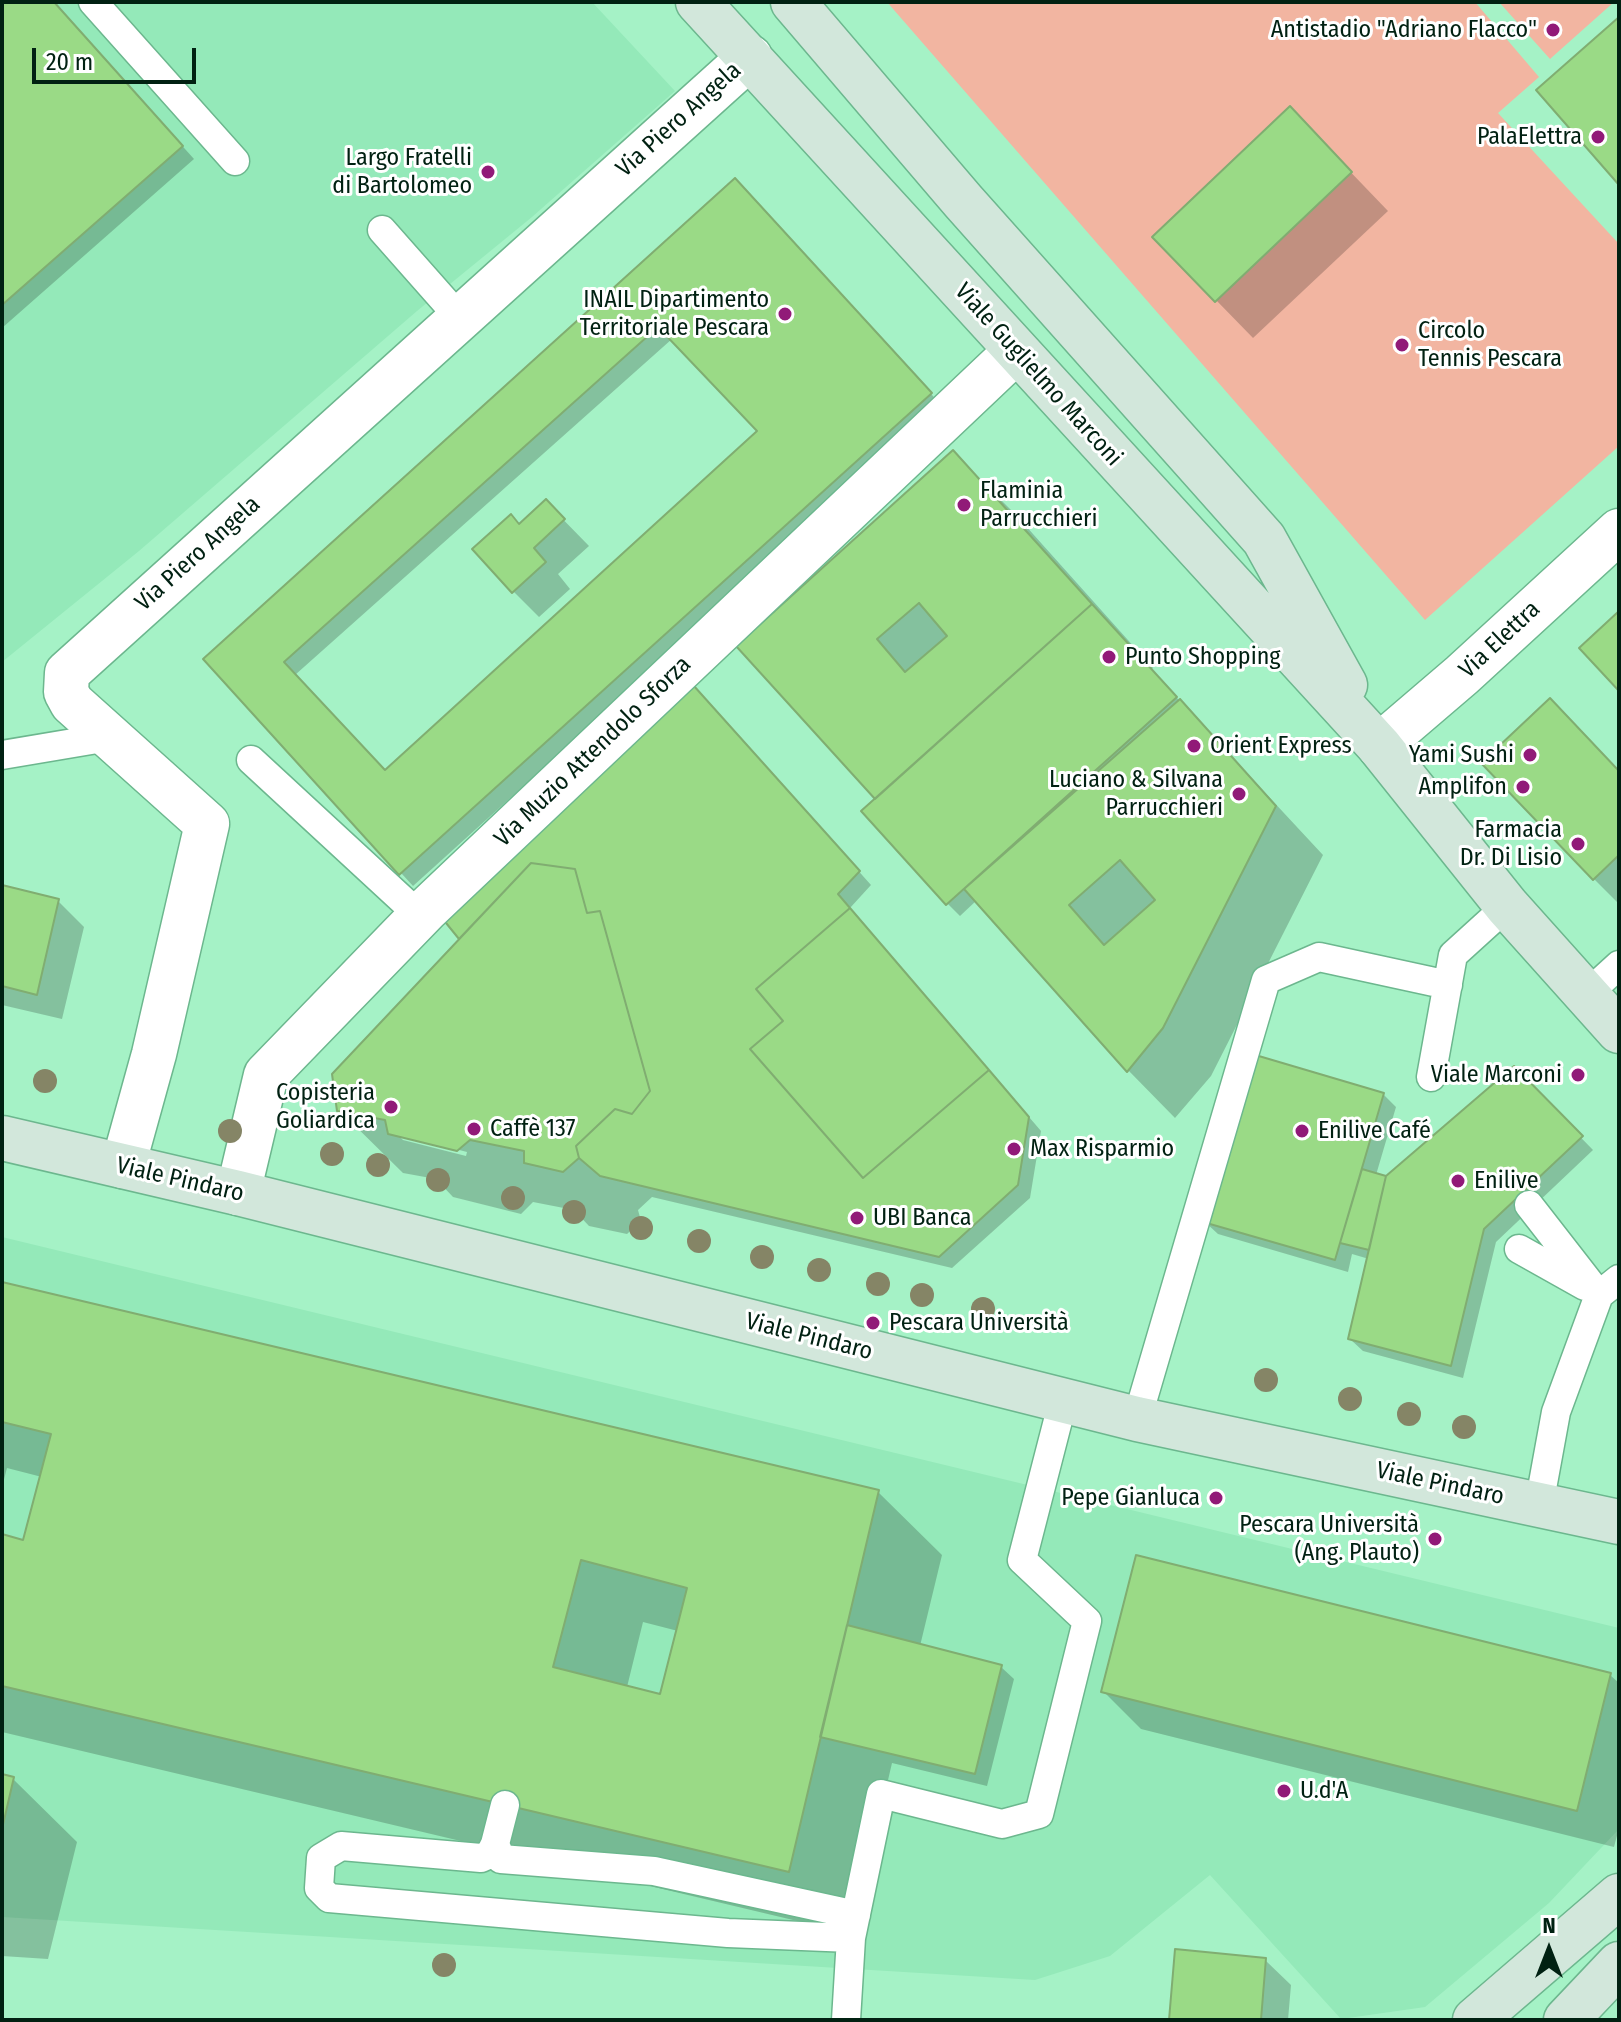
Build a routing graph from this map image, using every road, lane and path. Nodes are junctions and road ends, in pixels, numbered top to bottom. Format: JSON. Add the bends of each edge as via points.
{"nodes":[{"id":1,"x":93,"y":2,"type":"edge"},
{"id":2,"x":698,"y":2,"type":"edge"},
{"id":3,"x":793,"y":2,"type":"edge"},
{"id":4,"x":750,"y":57,"type":"junction"},
{"id":5,"x":235,"y":161,"type":"dead end"},
{"id":6,"x":382,"y":230,"type":"dead end"},
{"id":7,"x":458,"y":316,"type":"junction"},
{"id":8,"x":1015,"y":352,"type":"junction"},
{"id":9,"x":1619,"y":531,"type":"edge"},
{"id":10,"x":109,"y":737,"type":"junction"},
{"id":11,"x":1379,"y":746,"type":"junction"},
{"id":12,"x":2,"y":755,"type":"edge"},
{"id":13,"x":251,"y":760,"type":"dead end"},
{"id":14,"x":1507,"y":906,"type":"junction"},
{"id":15,"x":421,"y":917,"type":"junction"},
{"id":16,"x":1619,"y":965,"type":"edge"},
{"id":17,"x":1448,"y":985,"type":"junction"},
{"id":18,"x":1586,"y":995,"type":"junction"},
{"id":19,"x":1619,"y":1031,"type":"edge"},
{"id":20,"x":1431,"y":1077,"type":"dead end"},
{"id":21,"x":2,"y":1138,"type":"edge"},
{"id":22,"x":123,"y":1166,"type":"junction"},
{"id":23,"x":238,"y":1193,"type":"junction"},
{"id":24,"x":1529,"y":1205,"type":"dead end"},
{"id":25,"x":1519,"y":1249,"type":"dead end"},
{"id":26,"x":1609,"y":1287,"type":"edge"},
{"id":27,"x":1063,"y":1401,"type":"junction"},
{"id":28,"x":1137,"y":1419,"type":"junction"},
{"id":29,"x":1539,"y":1505,"type":"junction"},
{"id":30,"x":1619,"y":1522,"type":"edge"},
{"id":31,"x":505,"y":1805,"type":"dead end"},
{"id":32,"x":495,"y":1844,"type":"junction"},
{"id":33,"x":1619,"y":1896,"type":"edge"},
{"id":34,"x":854,"y":1926,"type":"junction"},
{"id":35,"x":1619,"y":1964,"type":"edge"},
{"id":36,"x":846,"y":2020,"type":"edge"},
{"id":37,"x":1475,"y":2020,"type":"edge"},
{"id":38,"x":1566,"y":2020,"type":"edge"}],
"edges":[{"from":1,"to":5,"type":"lane"},
{"from":2,"to":4,"type":"main road","name":"Viale Guglielmo Marconi"},
{"from":3,"to":11,"type":"main road","name":"Viale Guglielmo Marconi","via":[[1264,539]]},
{"from":4,"to":7,"type":"street","name":"Via Piero Angela"},
{"from":4,"to":8,"type":"main road","name":"Viale Guglielmo Marconi"},
{"from":6,"to":7,"type":"lane"},
{"from":7,"to":10,"type":"street","name":"Via Piero Angela","via":[[67,673],[66,692],[72,703]]},
{"from":8,"to":11,"type":"main road","name":"Viale Guglielmo Marconi"},
{"from":8,"to":15,"type":"street","name":"Via Muzio Attendolo Sforza"},
{"from":9,"to":11,"type":"street","name":"Via Elettra"},
{"from":10,"to":12,"type":"lane"},
{"from":10,"to":22,"type":"street","name":"Via Piero Angela","via":[[207,824]]},
{"from":11,"to":14,"type":"main road","name":"Viale Guglielmo Marconi"},
{"from":13,"to":15,"type":"lane"},
{"from":14,"to":17,"type":"lane","via":[[1453,955]]},
{"from":14,"to":18,"type":"main road","name":"Viale Guglielmo Marconi"},
{"from":15,"to":23,"type":"street","name":"Via Muzio Attendolo Sforza","via":[[266,1075]]},
{"from":16,"to":18,"type":"lane"},
{"from":17,"to":20,"type":"lane"},
{"from":17,"to":28,"type":"lane","via":[[1319,957],[1266,980]]},
{"from":18,"to":19,"type":"main road","name":"Viale Guglielmo Marconi"},
{"from":21,"to":22,"type":"main road","name":"Viale Pindaro"},
{"from":22,"to":23,"type":"main road","name":"Viale Pindaro"},
{"from":23,"to":27,"type":"main road","name":"Viale Pindaro"},
{"from":24,"to":26,"type":"lane"},
{"from":25,"to":26,"type":"lane"},
{"from":26,"to":29,"type":"lane","via":[[1556,1412]]},
{"from":27,"to":28,"type":"main road","name":"Viale Pindaro"},
{"from":27,"to":34,"type":"lane","via":[[1022,1560],[1087,1621],[1039,1814],[1002,1824],[881,1794]]},
{"from":28,"to":29,"type":"main road","name":"Viale Pindaro"},
{"from":29,"to":30,"type":"main road","name":"Viale Pindaro"},
{"from":31,"to":32,"type":"lane"},
{"from":32,"to":34,"type":"lane","via":[[501,1859],[654,1871]]},
{"from":32,"to":34,"type":"lane","via":[[481,1858],[341,1846],[321,1858],[319,1888],[329,1898],[728,1933]]},
{"from":33,"to":37,"type":"main road"},
{"from":34,"to":36,"type":"lane"},
{"from":35,"to":38,"type":"main road"}]}
